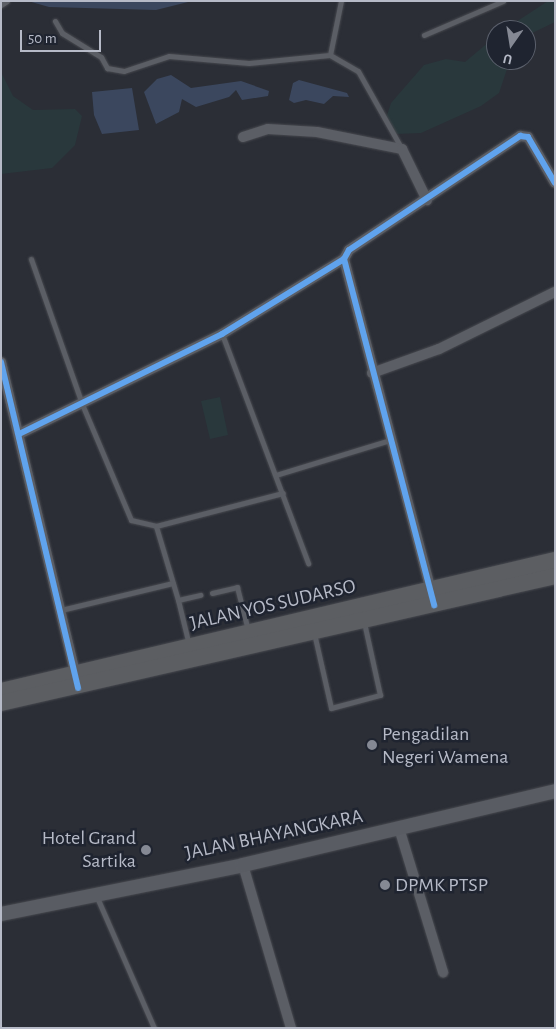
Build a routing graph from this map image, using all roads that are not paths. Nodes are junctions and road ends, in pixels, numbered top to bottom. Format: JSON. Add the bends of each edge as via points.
{"nodes":[{"id":1,"x":7,"y":1,"type":"edge"},
{"id":2,"x":341,"y":1,"type":"edge"},
{"id":3,"x":502,"y":1,"type":"edge"},
{"id":4,"x":1,"y":5,"type":"edge"},
{"id":5,"x":55,"y":21,"type":"dead end"},
{"id":6,"x":424,"y":35,"type":"dead end"},
{"id":7,"x":330,"y":55,"type":"junction"},
{"id":8,"x":243,"y":137,"type":"dead end"},
{"id":9,"x":402,"y":149,"type":"junction"},
{"id":10,"x":555,"y":184,"type":"edge"},
{"id":11,"x":427,"y":200,"type":"junction"},
{"id":12,"x":344,"y":258,"type":"junction"},
{"id":13,"x":31,"y":259,"type":"dead end"},
{"id":14,"x":555,"y":292,"type":"edge"},
{"id":15,"x":222,"y":334,"type":"junction"},
{"id":16,"x":1,"y":362,"type":"edge"},
{"id":17,"x":372,"y":373,"type":"junction"},
{"id":18,"x":82,"y":404,"type":"junction"},
{"id":19,"x":19,"y":434,"type":"junction"},
{"id":20,"x":390,"y":440,"type":"junction"},
{"id":21,"x":276,"y":474,"type":"junction"},
{"id":22,"x":283,"y":492,"type":"junction"},
{"id":23,"x":156,"y":526,"type":"junction"},
{"id":24,"x":308,"y":563,"type":"dead end"},
{"id":25,"x":554,"y":567,"type":"edge"},
{"id":26,"x":173,"y":582,"type":"junction"},
{"id":27,"x":212,"y":592,"type":"dead end"},
{"id":28,"x":200,"y":595,"type":"dead end"},
{"id":29,"x":433,"y":598,"type":"junction"},
{"id":30,"x":178,"y":600,"type":"junction"},
{"id":31,"x":61,"y":610,"type":"junction"},
{"id":32,"x":362,"y":614,"type":"junction"},
{"id":33,"x":303,"y":630,"type":"junction"},
{"id":34,"x":251,"y":640,"type":"junction"},
{"id":35,"x":191,"y":654,"type":"junction"},
{"id":36,"x":77,"y":682,"type":"junction"},
{"id":37,"x":1,"y":691,"type":"edge"},
{"id":38,"x":1,"y":703,"type":"edge"},
{"id":39,"x":555,"y":791,"type":"edge"},
{"id":40,"x":399,"y":828,"type":"junction"},
{"id":41,"x":243,"y":865,"type":"junction"},
{"id":42,"x":94,"y":893,"type":"junction"},
{"id":43,"x":1,"y":914,"type":"edge"},
{"id":44,"x":443,"y":972,"type":"dead end"},
{"id":45,"x":154,"y":1028,"type":"edge"},
{"id":46,"x":291,"y":1028,"type":"edge"}],
"edges":[{"from":1,"to":4,"type":"lane"},
{"from":2,"to":7,"type":"lane"},
{"from":3,"to":6,"type":"lane"},
{"from":5,"to":7,"type":"lane","via":[[62,33],[100,57],[107,68],[124,71],[169,56],[249,62]]},
{"from":7,"to":9,"type":"lane","via":[[358,71]]},
{"from":8,"to":9,"type":"street","via":[[268,129],[309,131]]},
{"from":9,"to":11,"type":"street"},
{"from":10,"to":11,"type":"street","via":[[528,137],[520,136]]},
{"from":11,"to":12,"type":"street","via":[[349,250]]},
{"from":12,"to":15,"type":"street"},
{"from":12,"to":17,"type":"street"},
{"from":13,"to":18,"type":"lane"},
{"from":14,"to":17,"type":"street","via":[[439,349]]},
{"from":15,"to":18,"type":"street"},
{"from":15,"to":21,"type":"lane"},
{"from":16,"to":19,"type":"street"},
{"from":17,"to":20,"type":"street"},
{"from":18,"to":19,"type":"street"},
{"from":18,"to":23,"type":"lane","via":[[131,520]]},
{"from":19,"to":31,"type":"street"},
{"from":20,"to":21,"type":"lane"},
{"from":20,"to":29,"type":"street"},
{"from":21,"to":22,"type":"lane"},
{"from":22,"to":23,"type":"lane"},
{"from":22,"to":24,"type":"lane"},
{"from":23,"to":26,"type":"lane"},
{"from":25,"to":29,"type":"highway","name":"JALAN YOS SUDARSO"},
{"from":26,"to":30,"type":"lane"},
{"from":26,"to":31,"type":"lane"},
{"from":27,"to":34,"type":"lane","via":[[237,587]]},
{"from":28,"to":30,"type":"lane"},
{"from":29,"to":32,"type":"highway","name":"JALAN YOS SUDARSO"},
{"from":30,"to":35,"type":"lane"},
{"from":31,"to":36,"type":"street"},
{"from":32,"to":33,"type":"highway","name":"JALAN YOS SUDARSO"},
{"from":32,"to":33,"type":"lane","via":[[380,695],[331,708]]},
{"from":33,"to":34,"type":"highway","name":"JALAN YOS SUDARSO"},
{"from":34,"to":35,"type":"highway","name":"JALAN YOS SUDARSO"},
{"from":35,"to":36,"type":"highway","name":"JALAN YOS SUDARSO"},
{"from":36,"to":37,"type":"highway","name":"JALAN YOS SUDARSO"},
{"from":36,"to":38,"type":"highway","name":"JALAN YOS SUDARSO"},
{"from":39,"to":40,"type":"main road","name":"JALAN BHAYANGKARA"},
{"from":40,"to":41,"type":"main road","name":"JALAN BHAYANGKARA"},
{"from":40,"to":44,"type":"street"},
{"from":41,"to":42,"type":"main road","name":"JALAN BHAYANGKARA"},
{"from":41,"to":46,"type":"street"},
{"from":42,"to":43,"type":"main road","name":"JALAN BHAYANGKARA"},
{"from":42,"to":45,"type":"lane"}]}
